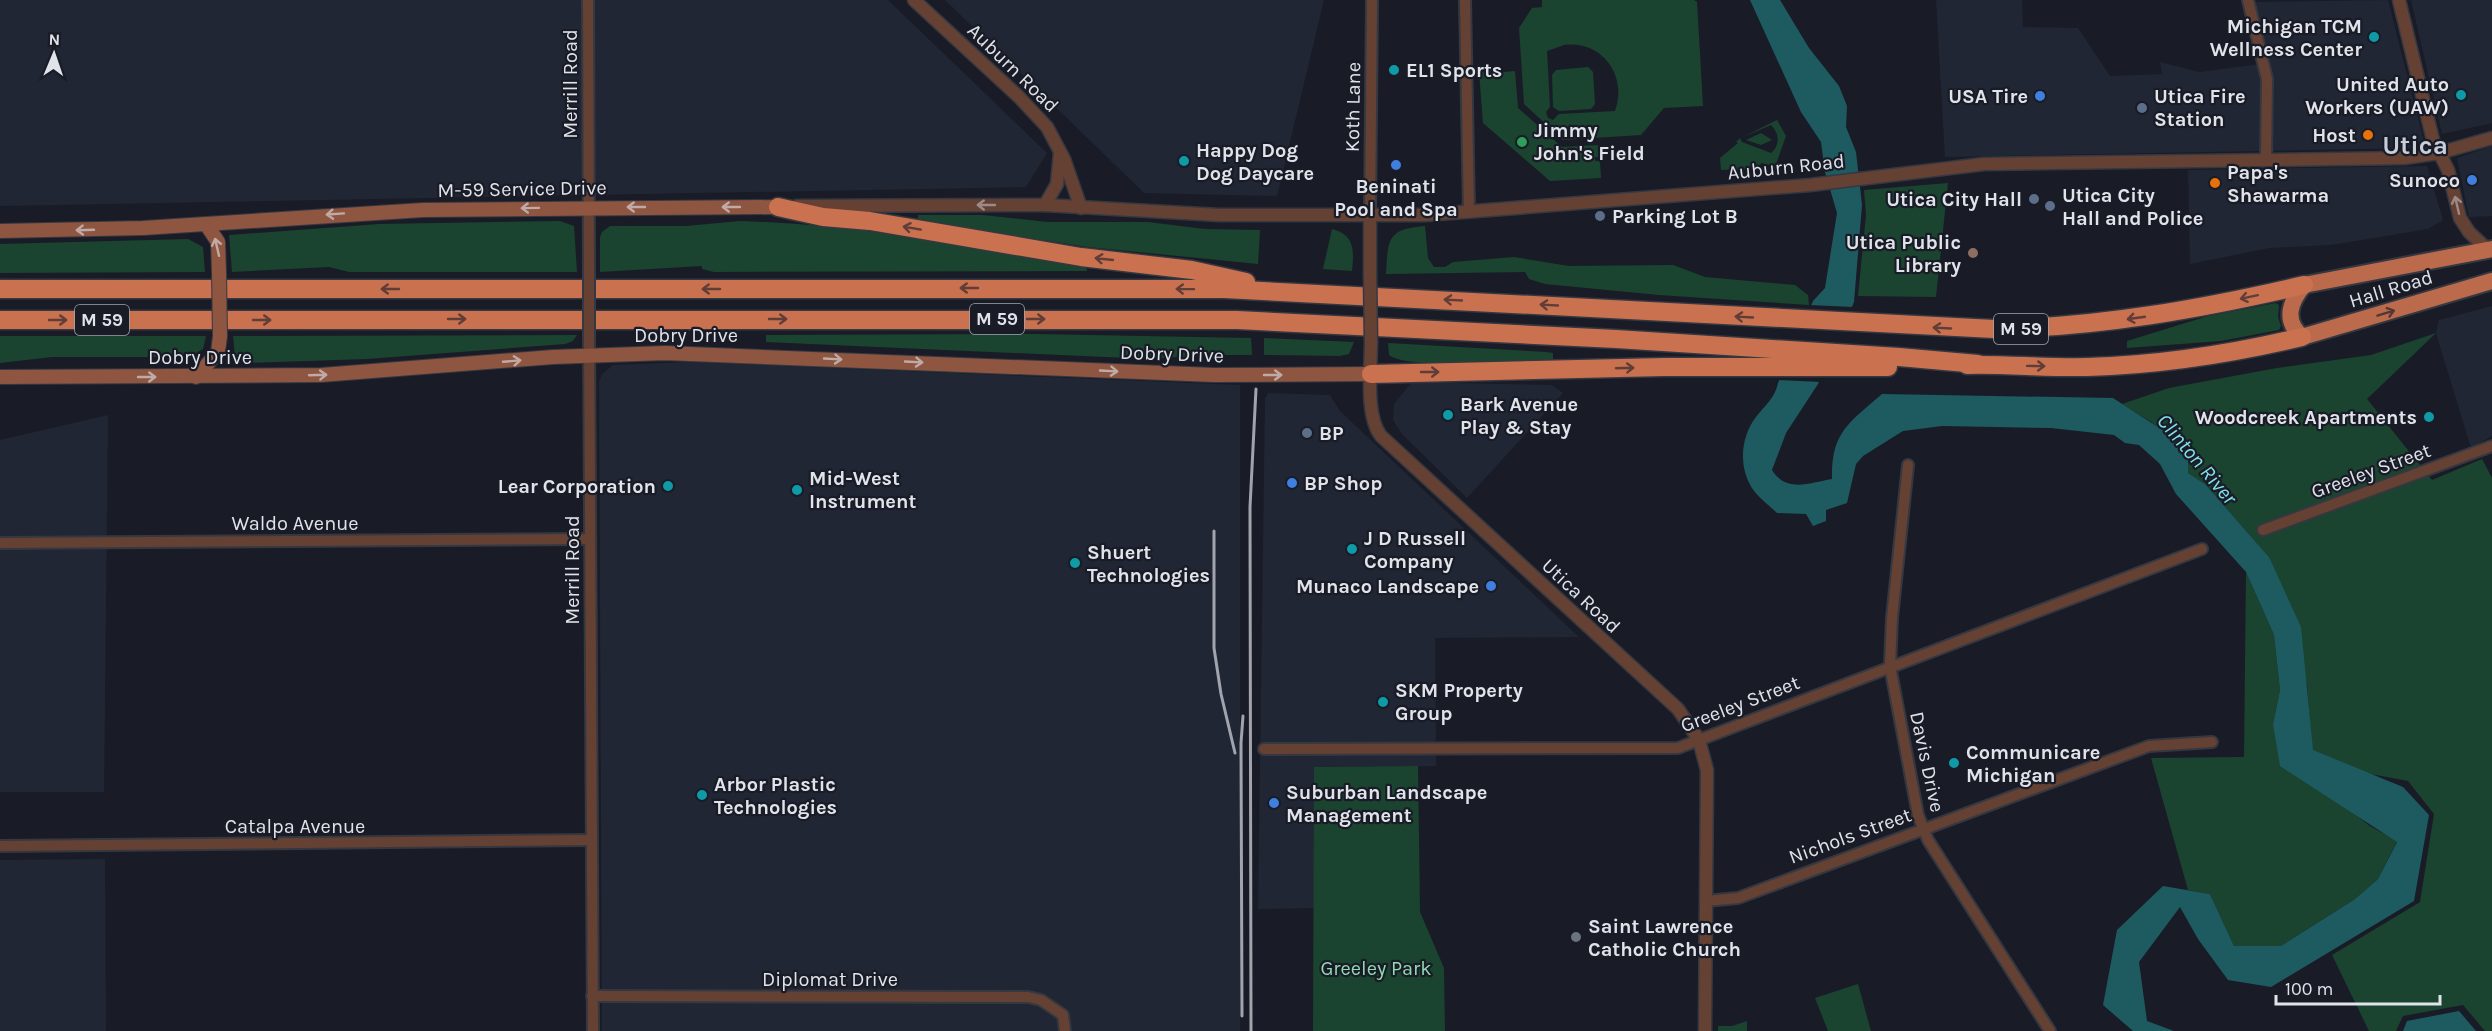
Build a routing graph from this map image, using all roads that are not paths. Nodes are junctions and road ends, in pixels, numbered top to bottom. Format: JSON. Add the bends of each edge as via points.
{"nodes":[{"id":1,"x":588,"y":0,"type":"edge"},
{"id":2,"x":914,"y":0,"type":"edge"},
{"id":3,"x":1372,"y":0,"type":"edge"},
{"id":4,"x":1465,"y":0,"type":"edge"},
{"id":5,"x":2248,"y":0,"type":"edge"},
{"id":6,"x":2399,"y":0,"type":"edge"},
{"id":7,"x":2492,"y":138,"type":"edge"},
{"id":8,"x":1060,"y":152,"type":"junction"},
{"id":9,"x":2439,"y":153,"type":"junction"},
{"id":10,"x":2266,"y":160,"type":"junction"},
{"id":11,"x":1045,"y":205,"type":"junction"},
{"id":12,"x":588,"y":207,"type":"junction"},
{"id":13,"x":778,"y":207,"type":"junction"},
{"id":14,"x":1081,"y":208,"type":"junction"},
{"id":15,"x":1469,"y":211,"type":"junction"},
{"id":16,"x":1370,"y":216,"type":"junction"},
{"id":17,"x":206,"y":224,"type":"junction"},
{"id":18,"x":0,"y":231,"type":"edge"},
{"id":19,"x":2490,"y":250,"type":"edge"},
{"id":20,"x":2492,"y":281,"type":"edge"},
{"id":21,"x":2304,"y":285,"type":"junction"},
{"id":22,"x":0,"y":289,"type":"edge"},
{"id":23,"x":1286,"y":291,"type":"junction"},
{"id":24,"x":0,"y":320,"type":"edge"},
{"id":25,"x":2302,"y":337,"type":"junction"},
{"id":26,"x":589,"y":356,"type":"junction"},
{"id":27,"x":1830,"y":361,"type":"junction"},
{"id":28,"x":1371,"y":374,"type":"junction"},
{"id":29,"x":196,"y":376,"type":"junction"},
{"id":30,"x":0,"y":377,"type":"edge"},
{"id":31,"x":2492,"y":446,"type":"edge"},
{"id":32,"x":1908,"y":465,"type":"dead end"},
{"id":33,"x":2263,"y":530,"type":"dead end"},
{"id":34,"x":590,"y":539,"type":"junction"},
{"id":35,"x":0,"y":543,"type":"edge"},
{"id":36,"x":2202,"y":549,"type":"dead end"},
{"id":37,"x":1890,"y":666,"type":"junction"},
{"id":38,"x":1699,"y":740,"type":"junction"},
{"id":39,"x":2212,"y":742,"type":"dead end"},
{"id":40,"x":1264,"y":749,"type":"dead end"},
{"id":41,"x":1922,"y":828,"type":"junction"},
{"id":42,"x":591,"y":840,"type":"junction"},
{"id":43,"x":0,"y":846,"type":"edge"},
{"id":44,"x":1706,"y":901,"type":"junction"},
{"id":45,"x":592,"y":996,"type":"junction"},
{"id":46,"x":593,"y":1031,"type":"edge"},
{"id":47,"x":1065,"y":1031,"type":"edge"},
{"id":48,"x":1705,"y":1031,"type":"edge"},
{"id":49,"x":2050,"y":1031,"type":"edge"}],
"edges":[{"from":1,"to":12,"type":"street","name":"Merrill Road"},
{"from":2,"to":8,"type":"street","name":"Auburn Road","via":[[1036,114]]},
{"from":3,"to":16,"type":"street","name":"Koth Lane"},
{"from":4,"to":15,"type":"street"},
{"from":5,"to":10,"type":"street","via":[[2267,79]]},
{"from":6,"to":9,"type":"street"},
{"from":7,"to":9,"type":"street","name":"Auburn Road"},
{"from":8,"to":11,"type":"street","via":[[1057,184]]},
{"from":8,"to":14,"type":"street","name":"Auburn Road"},
{"from":9,"to":10,"type":"street","name":"Auburn Road","via":[[2404,158]]},
{"from":19,"to":9,"type":"street","one_way":true,"via":[[2469,232],[2460,218],[2448,170]]},
{"from":10,"to":15,"type":"street","name":"Auburn Road","via":[[1955,166],[1810,185]]},
{"from":11,"to":13,"type":"street","name":"M-59 Service Drive","one_way":true},
{"from":11,"to":14,"type":"street","name":"Auburn Road"},
{"from":13,"to":12,"type":"main road","name":"M-59 Service Drive","one_way":true},
{"from":12,"to":17,"type":"main road","name":"M-59 Service Drive","one_way":true,"via":[[377,212]]},
{"from":12,"to":26,"type":"street","name":"Merrill Road","bridge":true},
{"from":23,"to":13,"type":"highway","one_way":true,"via":[[1192,270],[1081,257]]},
{"from":14,"to":16,"type":"street","name":"Auburn Road","via":[[1219,216]]},
{"from":15,"to":16,"type":"street","name":"Auburn Road"},
{"from":16,"to":28,"type":"street","name":"Utica Road","bridge":true},
{"from":17,"to":18,"type":"main road","name":"M-59 Service Drive","one_way":true},
{"from":29,"to":17,"type":"main road","one_way":true,"bridge":true,"via":[[218,352],[220,336],[218,242]]},
{"from":19,"to":21,"type":"highway","name":"Hall Road","number":"M 59"},
{"from":25,"to":20,"type":"highway","name":"Hall Road","number":"M 59","one_way":true},
{"from":21,"to":23,"type":"highway","number":"M 59","one_way":true,"via":[[2169,313],[2058,327],[1964,329]]},
{"from":21,"to":25,"type":"highway","via":[[2289,312],[2293,328]]},
{"from":23,"to":22,"type":"highway","number":"M 59","one_way":true},
{"from":24,"to":27,"type":"highway","number":"M 59","one_way":true,"via":[[1237,320],[1790,350]]},
{"from":27,"to":25,"type":"highway","number":"M 59","one_way":true,"via":[[2088,367],[2209,356]]},
{"from":26,"to":28,"type":"main road","name":"Dobry Drive","one_way":true,"via":[[693,353],[1132,372]]},
{"from":29,"to":26,"type":"main road","name":"Dobry Drive","one_way":true,"via":[[356,373]]},
{"from":26,"to":34,"type":"street","name":"Merrill Road"},
{"from":28,"to":27,"type":"highway","one_way":true,"via":[[1694,366],[1782,368]]},
{"from":28,"to":38,"type":"street","name":"Utica Road","via":[[1372,415],[1381,436],[1678,710]]},
{"from":30,"to":29,"type":"main road","name":"Dobry Drive","one_way":true},
{"from":31,"to":33,"type":"street","name":"Greeley Street"},
{"from":32,"to":37,"type":"street","name":"Davis Drive"},
{"from":34,"to":35,"type":"street","name":"Waldo Avenue"},
{"from":34,"to":42,"type":"street","name":"Merrill Road"},
{"from":36,"to":37,"type":"street","name":"Greeley Street"},
{"from":37,"to":38,"type":"street","name":"Greeley Street"},
{"from":37,"to":41,"type":"street","name":"Davis Drive"},
{"from":38,"to":40,"type":"street","name":"Greeley Street","via":[[1670,748]]},
{"from":38,"to":44,"type":"street","name":"Utica Road","via":[[1707,770]]},
{"from":39,"to":41,"type":"street","name":"Nichols Street","via":[[2155,744]]},
{"from":41,"to":44,"type":"street","name":"Nichols Street","via":[[1738,898]]},
{"from":41,"to":49,"type":"street","name":"Davis Drive"},
{"from":42,"to":43,"type":"street","name":"Catalpa Avenue"},
{"from":42,"to":45,"type":"street","name":"Merrill Road"},
{"from":44,"to":48,"type":"street","name":"Utica Road"},
{"from":45,"to":46,"type":"street","name":"Merrill Road"},
{"from":45,"to":47,"type":"street","name":"Diplomat Drive","via":[[1028,998],[1041,1000],[1063,1015]]}]}
